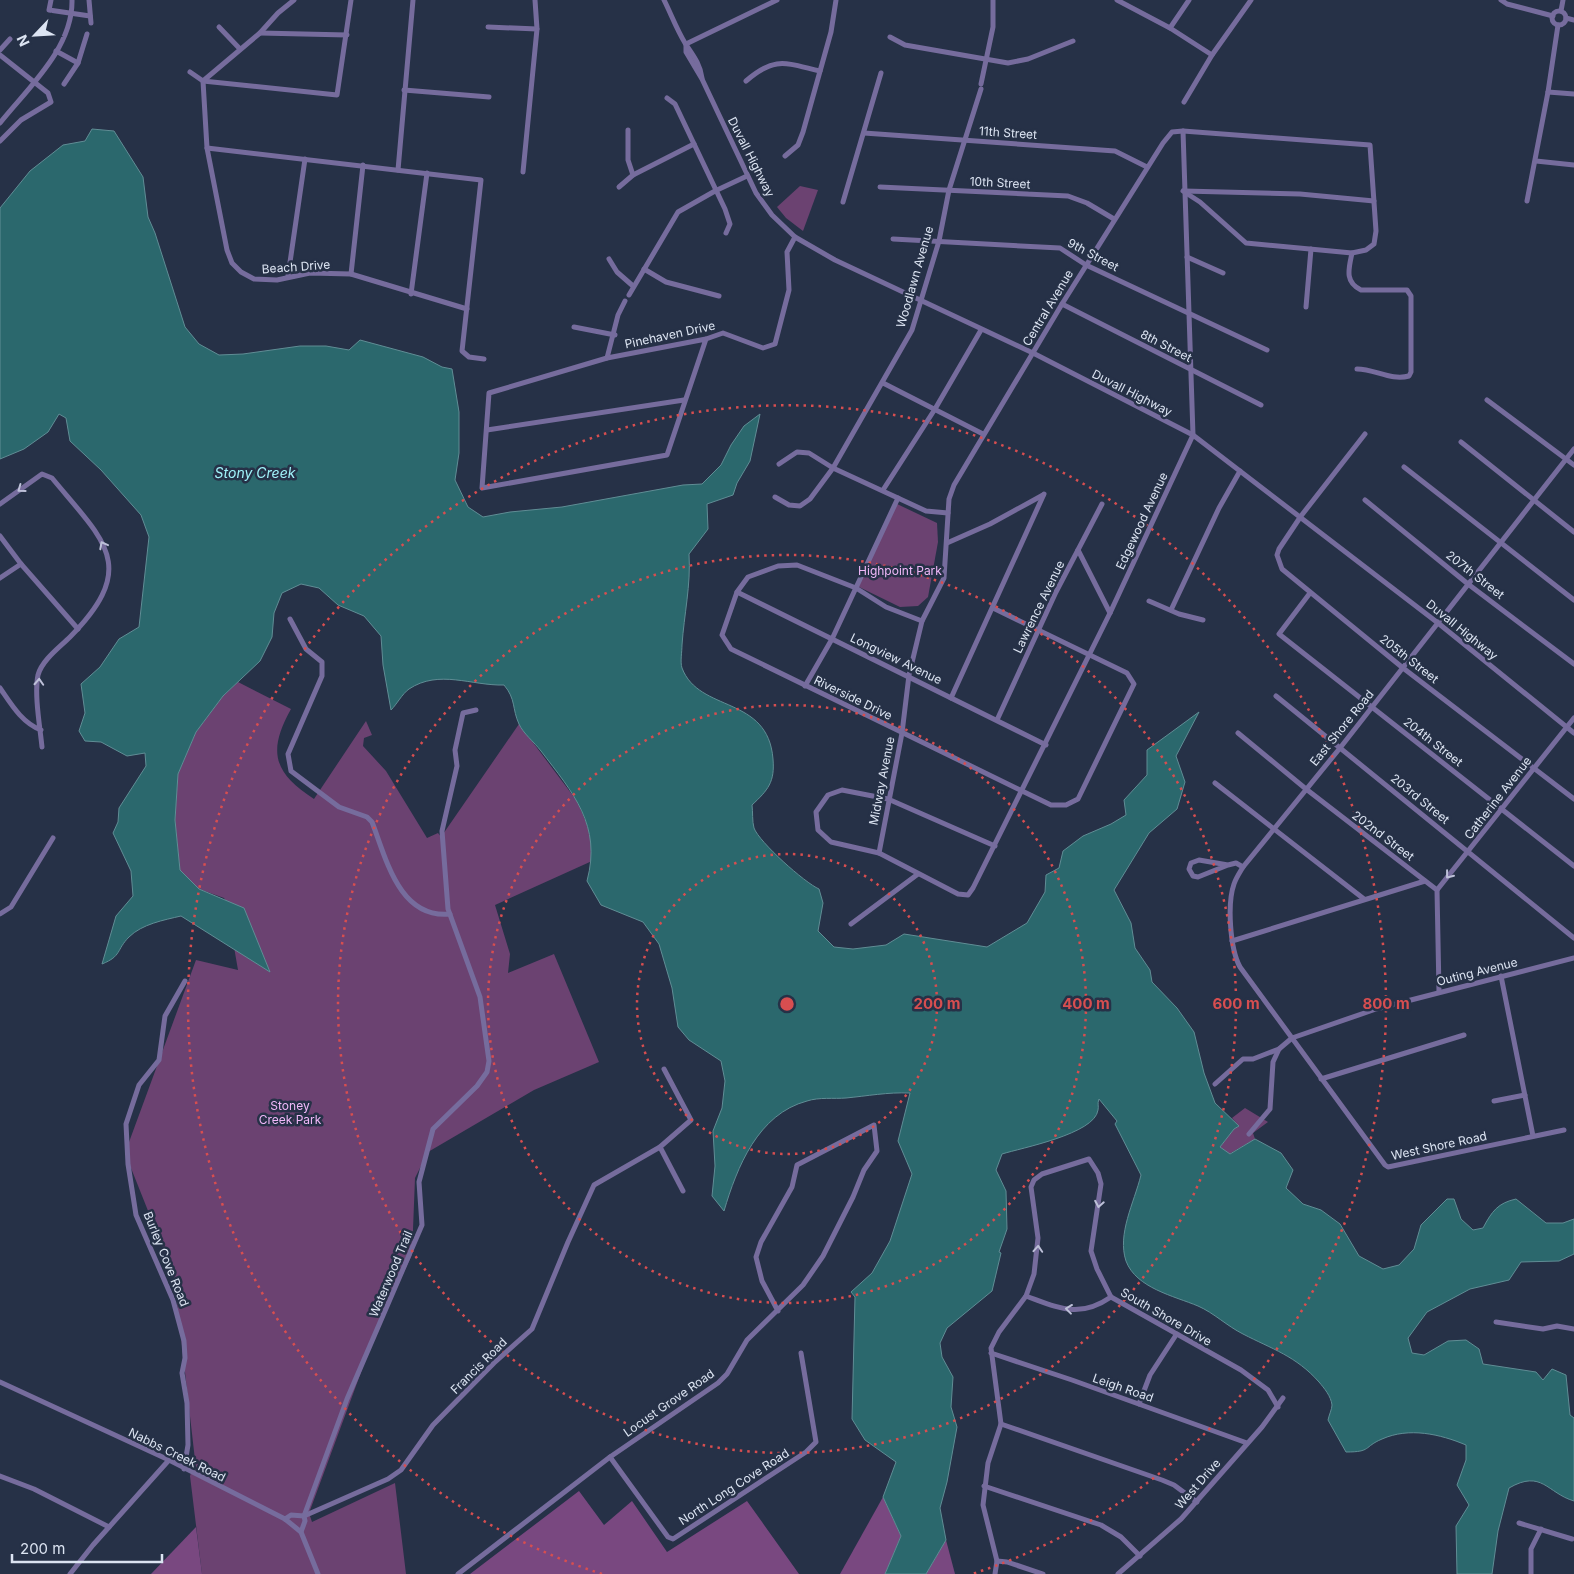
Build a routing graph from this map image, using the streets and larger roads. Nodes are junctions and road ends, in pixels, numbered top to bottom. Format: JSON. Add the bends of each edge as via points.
{"nodes":[{"id":1,"x":51,"y":0,"type":"edge"},
{"id":2,"x":72,"y":0,"type":"edge"},
{"id":3,"x":89,"y":0,"type":"edge"},
{"id":4,"x":294,"y":0,"type":"edge"},
{"id":5,"x":351,"y":0,"type":"edge"},
{"id":6,"x":414,"y":0,"type":"edge"},
{"id":7,"x":535,"y":0,"type":"edge"},
{"id":8,"x":664,"y":0,"type":"edge"},
{"id":9,"x":778,"y":0,"type":"edge"},
{"id":10,"x":836,"y":0,"type":"edge"},
{"id":11,"x":993,"y":0,"type":"edge"},
{"id":12,"x":1117,"y":0,"type":"edge"},
{"id":13,"x":1189,"y":0,"type":"edge"},
{"id":14,"x":1251,"y":0,"type":"edge"},
{"id":15,"x":1501,"y":0,"type":"edge"},
{"id":16,"x":1563,"y":0,"type":"edge"},
{"id":17,"x":1561,"y":11,"type":"junction"},
{"id":18,"x":72,"y":14,"type":"junction"},
{"id":19,"x":90,"y":16,"type":"junction"},
{"id":20,"x":1553,"y":16,"type":"junction"},
{"id":21,"x":1566,"y":18,"type":"junction"},
{"id":22,"x":1574,"y":20,"type":"edge"},
{"id":23,"x":91,"y":23,"type":"dead end"},
{"id":24,"x":1558,"y":25,"type":"junction"},
{"id":25,"x":219,"y":27,"type":"dead end"},
{"id":26,"x":488,"y":27,"type":"dead end"},
{"id":27,"x":1170,"y":28,"type":"junction"},
{"id":28,"x":537,"y":29,"type":"junction"},
{"id":29,"x":260,"y":33,"type":"junction"},
{"id":30,"x":87,"y":34,"type":"dead end"},
{"id":31,"x":347,"y":36,"type":"junction"},
{"id":32,"x":890,"y":37,"type":"dead end"},
{"id":33,"x":10,"y":39,"type":"dead end"},
{"id":34,"x":1073,"y":41,"type":"dead end"},
{"id":35,"x":686,"y":44,"type":"junction"},
{"id":36,"x":240,"y":49,"type":"junction"},
{"id":37,"x":0,"y":50,"type":"edge"},
{"id":38,"x":56,"y":51,"type":"junction"},
{"id":39,"x":0,"y":55,"type":"edge"},
{"id":40,"x":1212,"y":55,"type":"junction"},
{"id":41,"x":987,"y":59,"type":"junction"},
{"id":42,"x":78,"y":62,"type":"junction"},
{"id":43,"x":820,"y":71,"type":"junction"},
{"id":44,"x":190,"y":72,"type":"dead end"},
{"id":45,"x":881,"y":73,"type":"dead end"},
{"id":46,"x":203,"y":81,"type":"junction"},
{"id":47,"x":746,"y":81,"type":"dead end"},
{"id":48,"x":34,"y":82,"type":"junction"},
{"id":49,"x":64,"y":84,"type":"dead end"},
{"id":50,"x":404,"y":90,"type":"junction"},
{"id":51,"x":1548,"y":92,"type":"junction"},
{"id":52,"x":1574,"y":94,"type":"edge"},
{"id":53,"x":489,"y":97,"type":"dead end"},
{"id":54,"x":667,"y":98,"type":"dead end"},
{"id":55,"x":1184,"y":102,"type":"dead end"},
{"id":56,"x":0,"y":124,"type":"edge"},
{"id":57,"x":628,"y":130,"type":"dead end"},
{"id":58,"x":1183,"y":131,"type":"junction"},
{"id":59,"x":864,"y":133,"type":"junction"},
{"id":60,"x":966,"y":140,"type":"junction"},
{"id":61,"x":0,"y":141,"type":"edge"},
{"id":62,"x":694,"y":144,"type":"junction"},
{"id":63,"x":208,"y":148,"type":"junction"},
{"id":64,"x":785,"y":156,"type":"dead end"},
{"id":65,"x":305,"y":159,"type":"junction"},
{"id":66,"x":1536,"y":161,"type":"junction"},
{"id":67,"x":363,"y":165,"type":"junction"},
{"id":68,"x":1574,"y":165,"type":"edge"},
{"id":69,"x":1147,"y":167,"type":"junction"},
{"id":70,"x":398,"y":170,"type":"junction"},
{"id":71,"x":523,"y":172,"type":"dead end"},
{"id":72,"x":427,"y":173,"type":"junction"},
{"id":73,"x":633,"y":175,"type":"junction"},
{"id":74,"x":747,"y":176,"type":"junction"},
{"id":75,"x":619,"y":187,"type":"dead end"},
{"id":76,"x":880,"y":187,"type":"dead end"},
{"id":77,"x":949,"y":190,"type":"junction"},
{"id":78,"x":715,"y":191,"type":"junction"},
{"id":79,"x":1184,"y":191,"type":"junction"},
{"id":80,"x":1374,"y":201,"type":"junction"},
{"id":81,"x":1527,"y":201,"type":"dead end"},
{"id":82,"x":843,"y":202,"type":"dead end"},
{"id":83,"x":1114,"y":219,"type":"junction"},
{"id":84,"x":726,"y":233,"type":"dead end"},
{"id":85,"x":795,"y":236,"type":"junction"},
{"id":86,"x":894,"y":239,"type":"dead end"},
{"id":87,"x":938,"y":241,"type":"junction"},
{"id":88,"x":1311,"y":249,"type":"junction"},
{"id":89,"x":1352,"y":253,"type":"junction"},
{"id":90,"x":1188,"y":257,"type":"junction"},
{"id":91,"x":609,"y":259,"type":"dead end"},
{"id":92,"x":1086,"y":265,"type":"junction"},
{"id":93,"x":644,"y":269,"type":"junction"},
{"id":94,"x":1223,"y":273,"type":"dead end"},
{"id":95,"x":351,"y":274,"type":"junction"},
{"id":96,"x":288,"y":276,"type":"junction"},
{"id":97,"x":633,"y":286,"type":"junction"},
{"id":98,"x":411,"y":294,"type":"junction"},
{"id":99,"x":629,"y":295,"type":"dead end"},
{"id":100,"x":719,"y":296,"type":"dead end"},
{"id":101,"x":921,"y":300,"type":"junction"},
{"id":102,"x":626,"y":301,"type":"dead end"},
{"id":103,"x":1062,"y":304,"type":"junction"},
{"id":104,"x":1306,"y":307,"type":"dead end"},
{"id":105,"x":467,"y":309,"type":"junction"},
{"id":106,"x":1190,"y":313,"type":"junction"},
{"id":107,"x":574,"y":327,"type":"dead end"},
{"id":108,"x":981,"y":330,"type":"junction"},
{"id":109,"x":615,"y":335,"type":"junction"},
{"id":110,"x":706,"y":339,"type":"junction"},
{"id":111,"x":1267,"y":350,"type":"dead end"},
{"id":112,"x":1033,"y":353,"type":"junction"},
{"id":113,"x":607,"y":358,"type":"junction"},
{"id":114,"x":484,"y":359,"type":"dead end"},
{"id":115,"x":1191,"y":369,"type":"junction"},
{"id":116,"x":1357,"y":369,"type":"dead end"},
{"id":117,"x":883,"y":383,"type":"junction"},
{"id":118,"x":684,"y":400,"type":"junction"},
{"id":119,"x":1487,"y":400,"type":"dead end"},
{"id":120,"x":1261,"y":405,"type":"dead end"},
{"id":121,"x":935,"y":409,"type":"junction"},
{"id":122,"x":487,"y":430,"type":"junction"},
{"id":123,"x":983,"y":434,"type":"junction"},
{"id":124,"x":1364,"y":434,"type":"dead end"},
{"id":125,"x":1193,"y":435,"type":"junction"},
{"id":126,"x":1461,"y":442,"type":"dead end"},
{"id":127,"x":1574,"y":449,"type":"edge"},
{"id":128,"x":1566,"y":459,"type":"junction"},
{"id":129,"x":778,"y":464,"type":"dead end"},
{"id":130,"x":1574,"y":465,"type":"edge"},
{"id":131,"x":1404,"y":467,"type":"dead end"},
{"id":132,"x":832,"y":468,"type":"junction"},
{"id":133,"x":1240,"y":471,"type":"junction"},
{"id":134,"x":883,"y":490,"type":"junction"},
{"id":135,"x":775,"y":496,"type":"dead end"},
{"id":136,"x":898,"y":498,"type":"junction"},
{"id":137,"x":1365,"y":500,"type":"dead end"},
{"id":138,"x":1534,"y":502,"type":"junction"},
{"id":139,"x":0,"y":504,"type":"edge"},
{"id":140,"x":1102,"y":504,"type":"dead end"},
{"id":141,"x":948,"y":512,"type":"junction"},
{"id":142,"x":1300,"y":516,"type":"junction"},
{"id":143,"x":1574,"y":532,"type":"edge"},
{"id":144,"x":0,"y":536,"type":"edge"},
{"id":145,"x":1500,"y":542,"type":"junction"},
{"id":146,"x":947,"y":543,"type":"junction"},
{"id":147,"x":1078,"y":550,"type":"junction"},
{"id":148,"x":21,"y":564,"type":"junction"},
{"id":149,"x":0,"y":578,"type":"edge"},
{"id":150,"x":1468,"y":584,"type":"junction"},
{"id":151,"x":856,"y":588,"type":"junction"},
{"id":152,"x":738,"y":592,"type":"junction"},
{"id":153,"x":1310,"y":594,"type":"junction"},
{"id":154,"x":1574,"y":600,"type":"edge"},
{"id":155,"x":1149,"y":601,"type":"dead end"},
{"id":156,"x":993,"y":608,"type":"junction"},
{"id":157,"x":1171,"y":610,"type":"junction"},
{"id":158,"x":1110,"y":613,"type":"junction"},
{"id":159,"x":290,"y":620,"type":"dead end"},
{"id":160,"x":1203,"y":620,"type":"dead end"},
{"id":161,"x":922,"y":621,"type":"junction"},
{"id":162,"x":1438,"y":623,"type":"junction"},
{"id":163,"x":78,"y":629,"type":"junction"},
{"id":164,"x":1038,"y":631,"type":"junction"},
{"id":165,"x":832,"y":639,"type":"junction"},
{"id":166,"x":1089,"y":655,"type":"junction"},
{"id":167,"x":1574,"y":664,"type":"edge"},
{"id":168,"x":1403,"y":668,"type":"junction"},
{"id":169,"x":908,"y":677,"type":"junction"},
{"id":170,"x":805,"y":686,"type":"junction"},
{"id":171,"x":0,"y":688,"type":"edge"},
{"id":172,"x":1276,"y":696,"type":"dead end"},
{"id":173,"x":951,"y":698,"type":"junction"},
{"id":174,"x":1372,"y":708,"type":"junction"},
{"id":175,"x":476,"y":710,"type":"dead end"},
{"id":176,"x":1574,"y":718,"type":"edge"},
{"id":177,"x":996,"y":720,"type":"junction"},
{"id":178,"x":1566,"y":727,"type":"junction"},
{"id":179,"x":41,"y":730,"type":"junction"},
{"id":180,"x":902,"y":733,"type":"junction"},
{"id":181,"x":1238,"y":733,"type":"dead end"},
{"id":182,"x":1574,"y":733,"type":"edge"},
{"id":183,"x":1046,"y":745,"type":"junction"},
{"id":184,"x":42,"y":747,"type":"dead end"},
{"id":185,"x":1340,"y":748,"type":"junction"},
{"id":186,"x":1534,"y":768,"type":"junction"},
{"id":187,"x":1215,"y":782,"type":"dead end"},
{"id":188,"x":1306,"y":789,"type":"junction"},
{"id":189,"x":1023,"y":791,"type":"junction"},
{"id":190,"x":888,"y":799,"type":"junction"},
{"id":191,"x":1574,"y":799,"type":"edge"},
{"id":192,"x":1502,"y":808,"type":"junction"},
{"id":193,"x":1274,"y":830,"type":"junction"},
{"id":194,"x":53,"y":838,"type":"dead end"},
{"id":195,"x":996,"y":846,"type":"junction"},
{"id":196,"x":1468,"y":851,"type":"junction"},
{"id":197,"x":879,"y":853,"type":"junction"},
{"id":198,"x":1228,"y":865,"type":"junction"},
{"id":199,"x":1574,"y":866,"type":"edge"},
{"id":200,"x":1243,"y":867,"type":"junction"},
{"id":201,"x":918,"y":874,"type":"junction"},
{"id":202,"x":1425,"y":880,"type":"junction"},
{"id":203,"x":1437,"y":890,"type":"junction"},
{"id":204,"x":1364,"y":899,"type":"junction"},
{"id":205,"x":0,"y":914,"type":"edge"},
{"id":206,"x":450,"y":914,"type":"junction"},
{"id":207,"x":851,"y":924,"type":"dead end"},
{"id":208,"x":1574,"y":938,"type":"edge"},
{"id":209,"x":1232,"y":941,"type":"junction"},
{"id":210,"x":1574,"y":958,"type":"edge"},
{"id":211,"x":1501,"y":976,"type":"junction"},
{"id":212,"x":185,"y":981,"type":"dead end"},
{"id":213,"x":1439,"y":992,"type":"junction"},
{"id":214,"x":1464,"y":1035,"type":"dead end"},
{"id":215,"x":1292,"y":1038,"type":"junction"},
{"id":216,"x":1279,"y":1049,"type":"junction"},
{"id":217,"x":664,"y":1068,"type":"dead end"},
{"id":218,"x":1322,"y":1079,"type":"junction"},
{"id":219,"x":1215,"y":1084,"type":"dead end"},
{"id":220,"x":1525,"y":1095,"type":"junction"},
{"id":221,"x":1494,"y":1101,"type":"dead end"},
{"id":222,"x":1564,"y":1130,"type":"dead end"},
{"id":223,"x":1249,"y":1134,"type":"dead end"},
{"id":224,"x":1533,"y":1136,"type":"junction"},
{"id":225,"x":660,"y":1146,"type":"junction"},
{"id":226,"x":683,"y":1191,"type":"dead end"},
{"id":227,"x":1026,"y":1296,"type":"junction"},
{"id":228,"x":1111,"y":1297,"type":"junction"},
{"id":229,"x":778,"y":1311,"type":"junction"},
{"id":230,"x":1496,"y":1322,"type":"dead end"},
{"id":231,"x":1574,"y":1329,"type":"edge"},
{"id":232,"x":1176,"y":1335,"type":"junction"},
{"id":233,"x":801,"y":1353,"type":"dead end"},
{"id":234,"x":991,"y":1353,"type":"junction"},
{"id":235,"x":0,"y":1382,"type":"edge"},
{"id":236,"x":1283,"y":1398,"type":"dead end"},
{"id":237,"x":1139,"y":1404,"type":"junction"},
{"id":238,"x":1278,"y":1407,"type":"junction"},
{"id":239,"x":1001,"y":1424,"type":"junction"},
{"id":240,"x":1247,"y":1443,"type":"junction"},
{"id":241,"x":610,"y":1457,"type":"junction"},
{"id":242,"x":169,"y":1460,"type":"junction"},
{"id":243,"x":184,"y":1469,"type":"junction"},
{"id":244,"x":0,"y":1476,"type":"edge"},
{"id":245,"x":984,"y":1486,"type":"junction"},
{"id":246,"x":1197,"y":1502,"type":"junction"},
{"id":247,"x":304,"y":1516,"type":"junction"},
{"id":248,"x":285,"y":1519,"type":"junction"},
{"id":249,"x":1519,"y":1523,"type":"dead end"},
{"id":250,"x":109,"y":1527,"type":"junction"},
{"id":251,"x":1541,"y":1529,"type":"junction"},
{"id":252,"x":301,"y":1532,"type":"junction"},
{"id":253,"x":1572,"y":1539,"type":"dead end"},
{"id":254,"x":1140,"y":1556,"type":"junction"},
{"id":255,"x":997,"y":1561,"type":"junction"},
{"id":256,"x":70,"y":1574,"type":"edge"},
{"id":257,"x":318,"y":1574,"type":"edge"},
{"id":258,"x":458,"y":1574,"type":"edge"},
{"id":259,"x":994,"y":1574,"type":"edge"},
{"id":260,"x":1044,"y":1574,"type":"edge"},
{"id":261,"x":1118,"y":1574,"type":"edge"},
{"id":262,"x":1531,"y":1574,"type":"edge"}],
"edges":[{"from":1,"to":18,"type":"street","via":[[50,10]]},
{"from":2,"to":18,"type":"street"},
{"from":3,"to":19,"type":"street"},
{"from":4,"to":29,"type":"street"},
{"from":5,"to":31,"type":"street"},
{"from":6,"to":50,"type":"street"},
{"from":7,"to":28,"type":"street"},
{"from":8,"to":35,"type":"street","name":"Duvall Highway"},
{"from":9,"to":35,"type":"street"},
{"from":10,"to":43,"type":"street"},
{"from":11,"to":41,"type":"street","name":"Woodlawn Avenue","via":[[993,27]]},
{"from":12,"to":27,"type":"street"},
{"from":13,"to":27,"type":"street"},
{"from":14,"to":40,"type":"street"},
{"from":15,"to":20,"type":"street"},
{"from":16,"to":17,"type":"street"},
{"from":17,"to":20,"type":"street"},
{"from":17,"to":21,"type":"street"},
{"from":18,"to":19,"type":"street"},
{"from":18,"to":38,"type":"street","via":[[66,35]]},
{"from":19,"to":23,"type":"street"},
{"from":20,"to":24,"type":"street"},
{"from":21,"to":22,"type":"street"},
{"from":21,"to":24,"type":"street"},
{"from":24,"to":51,"type":"street"},
{"from":25,"to":36,"type":"street"},
{"from":26,"to":28,"type":"street"},
{"from":27,"to":40,"type":"street"},
{"from":28,"to":71,"type":"street"},
{"from":29,"to":31,"type":"street"},
{"from":29,"to":36,"type":"street"},
{"from":30,"to":42,"type":"street"},
{"from":31,"to":46,"type":"street","via":[[338,95]]},
{"from":32,"to":41,"type":"street","via":[[905,45]]},
{"from":33,"to":37,"type":"street"},
{"from":34,"to":41,"type":"street","via":[[1028,59],[1008,63]]},
{"from":35,"to":74,"type":"street","name":"Duvall Highway","via":[[692,51]]},
{"from":36,"to":46,"type":"street"},
{"from":38,"to":42,"type":"street"},
{"from":38,"to":48,"type":"street"},
{"from":39,"to":48,"type":"street"},
{"from":40,"to":55,"type":"street"},
{"from":41,"to":60,"type":"street","name":"Woodlawn Avenue"},
{"from":42,"to":49,"type":"street"},
{"from":43,"to":47,"type":"street","via":[[773,64],[762,66]]},
{"from":43,"to":64,"type":"street","via":[[798,145]]},
{"from":44,"to":46,"type":"street"},
{"from":45,"to":59,"type":"street"},
{"from":46,"to":63,"type":"street","name":"Beach Drive"},
{"from":48,"to":56,"type":"street"},
{"from":48,"to":61,"type":"street","via":[[48,93],[51,102],[21,120]]},
{"from":50,"to":53,"type":"street"},
{"from":50,"to":70,"type":"street"},
{"from":51,"to":52,"type":"street"},
{"from":51,"to":66,"type":"street"},
{"from":54,"to":62,"type":"street","via":[[675,104]]},
{"from":57,"to":73,"type":"street","via":[[628,160]]},
{"from":58,"to":69,"type":"street","name":"Central Avenue","via":[[1172,132]]},
{"from":58,"to":79,"type":"street","name":"Edgewood Avenue"},
{"from":58,"to":80,"type":"street","via":[[1370,145]]},
{"from":59,"to":60,"type":"street","name":"11th Street"},
{"from":59,"to":82,"type":"street"},
{"from":60,"to":69,"type":"street","name":"11th Street","via":[[1115,151]]},
{"from":60,"to":77,"type":"street","name":"Woodlawn Avenue"},
{"from":62,"to":73,"type":"street"},
{"from":62,"to":78,"type":"street"},
{"from":63,"to":65,"type":"street"},
{"from":63,"to":96,"type":"street","name":"Beach Drive","via":[[232,263],[254,279],[277,280]]},
{"from":65,"to":67,"type":"street"},
{"from":65,"to":96,"type":"street"},
{"from":66,"to":68,"type":"street"},
{"from":66,"to":81,"type":"street"},
{"from":67,"to":70,"type":"street"},
{"from":67,"to":95,"type":"street"},
{"from":69,"to":83,"type":"street","name":"Central Avenue"},
{"from":70,"to":72,"type":"street"},
{"from":72,"to":98,"type":"street"},
{"from":72,"to":105,"type":"street","via":[[481,180]]},
{"from":73,"to":75,"type":"street"},
{"from":74,"to":78,"type":"street"},
{"from":74,"to":85,"type":"street","name":"Duvall Highway","via":[[762,204]]},
{"from":76,"to":77,"type":"street","name":"10th Street"},
{"from":77,"to":83,"type":"street","name":"10th Street","via":[[1068,196]]},
{"from":77,"to":87,"type":"street","name":"Woodlawn Avenue"},
{"from":78,"to":84,"type":"street","via":[[730,224]]},
{"from":78,"to":93,"type":"street","via":[[678,212]]},
{"from":79,"to":80,"type":"street","via":[[1300,194]]},
{"from":79,"to":88,"type":"street","via":[[1246,243]]},
{"from":79,"to":90,"type":"street","name":"Edgewood Avenue"},
{"from":80,"to":89,"type":"street","via":[[1374,244],[1366,250]]},
{"from":83,"to":92,"type":"street","name":"Central Avenue"},
{"from":85,"to":101,"type":"street","name":"Duvall Highway","via":[[835,260]]},
{"from":85,"to":110,"type":"street","name":"Pinehaven Drive","via":[[787,252],[789,290],[775,344],[763,348],[723,333]]},
{"from":86,"to":87,"type":"street","name":"9th Street"},
{"from":87,"to":92,"type":"street","name":"9th Street","via":[[1060,248]]},
{"from":87,"to":101,"type":"street","name":"Woodlawn Avenue"},
{"from":88,"to":89,"type":"street"},
{"from":88,"to":104,"type":"street"},
{"from":89,"to":116,"type":"street","via":[[1348,276],[1355,287],[1360,290],[1407,290],[1411,296],[1409,376],[1390,376]]},
{"from":90,"to":94,"type":"street"},
{"from":90,"to":106,"type":"street","name":"Edgewood Avenue"},
{"from":91,"to":97,"type":"street"},
{"from":92,"to":103,"type":"street","name":"Central Avenue"},
{"from":92,"to":106,"type":"street","name":"9th Street"},
{"from":93,"to":97,"type":"street"},
{"from":93,"to":100,"type":"street","via":[[666,282]]},
{"from":95,"to":96,"type":"street","name":"Beach Drive"},
{"from":95,"to":98,"type":"street","name":"Beach Drive"},
{"from":97,"to":99,"type":"street"},
{"from":98,"to":105,"type":"street","name":"Beach Drive"},
{"from":101,"to":108,"type":"street","name":"Duvall Highway"},
{"from":101,"to":117,"type":"street","name":"Woodlawn Avenue","via":[[912,330]]},
{"from":102,"to":109,"type":"street","via":[[618,315]]},
{"from":103,"to":112,"type":"street","name":"Central Avenue"},
{"from":103,"to":115,"type":"street","name":"8th Street"},
{"from":105,"to":114,"type":"street","via":[[462,351],[470,357]]},
{"from":106,"to":111,"type":"street","name":"9th Street"},
{"from":106,"to":115,"type":"street","name":"Edgewood Avenue"},
{"from":107,"to":109,"type":"street"},
{"from":108,"to":112,"type":"street","name":"Duvall Highway"},
{"from":108,"to":121,"type":"street"},
{"from":109,"to":113,"type":"street"},
{"from":110,"to":113,"type":"street","name":"Pinehaven Drive"},
{"from":110,"to":118,"type":"street"},
{"from":112,"to":123,"type":"street","name":"Central Avenue"},
{"from":112,"to":125,"type":"street","name":"Duvall Highway"},
{"from":113,"to":122,"type":"street","name":"Pinehaven Drive","via":[[489,392]]},
{"from":115,"to":120,"type":"street","name":"8th Street"},
{"from":115,"to":125,"type":"street","name":"Edgewood Avenue"},
{"from":117,"to":121,"type":"street"},
{"from":117,"to":132,"type":"street","name":"Woodlawn Avenue"},
{"from":118,"to":122,"type":"street"},
{"from":118,"to":122,"type":"street","via":[[667,455],[482,488]]},
{"from":119,"to":128,"type":"street"},
{"from":121,"to":123,"type":"street"},
{"from":121,"to":134,"type":"street"},
{"from":123,"to":141,"type":"street","name":"Central Avenue","via":[[954,485]]},
{"from":124,"to":142,"type":"street"},
{"from":125,"to":133,"type":"street","name":"Duvall Highway"},
{"from":125,"to":158,"type":"street","name":"Edgewood Avenue"},
{"from":126,"to":138,"type":"street"},
{"from":127,"to":128,"type":"street","name":"East Shore Road"},
{"from":128,"to":130,"type":"street"},
{"from":128,"to":138,"type":"street","name":"East Shore Road"},
{"from":129,"to":132,"type":"street","via":[[797,452],[809,453]]},
{"from":131,"to":145,"type":"street"},
{"from":132,"to":134,"type":"street"},
{"from":132,"to":135,"type":"street","name":"Woodlawn Avenue","via":[[810,499],[800,506],[789,505]]},
{"from":133,"to":142,"type":"street","name":"Duvall Highway"},
{"from":133,"to":157,"type":"street"},
{"from":134,"to":136,"type":"street"},
{"from":136,"to":141,"type":"street","via":[[926,511]]},
{"from":136,"to":151,"type":"street"},
{"from":137,"to":150,"type":"street","name":"207th Street"},
{"from":138,"to":143,"type":"street"},
{"from":138,"to":145,"type":"street","name":"East Shore Road"},
{"from":163,"to":139,"type":"street","one_way":true,"via":[[101,598],[107,583],[110,563],[103,542],[52,478],[42,474]]},
{"from":140,"to":147,"type":"street","name":"Lawrence Avenue"},
{"from":141,"to":146,"type":"street","name":"Midway Avenue"},
{"from":142,"to":153,"type":"street","name":"205th Street","via":[[1277,555],[1282,569]]},
{"from":142,"to":162,"type":"street","name":"Duvall Highway"},
{"from":144,"to":148,"type":"street"},
{"from":145,"to":150,"type":"street","name":"East Shore Road"},
{"from":145,"to":154,"type":"street"},
{"from":146,"to":156,"type":"street","via":[[1044,494]]},
{"from":146,"to":161,"type":"street","name":"Midway Avenue","via":[[944,578]]},
{"from":147,"to":158,"type":"street"},
{"from":147,"to":164,"type":"street","name":"Lawrence Avenue"},
{"from":148,"to":149,"type":"street"},
{"from":148,"to":163,"type":"street"},
{"from":150,"to":162,"type":"street","name":"East Shore Road"},
{"from":150,"to":167,"type":"street","name":"207th Street"},
{"from":151,"to":152,"type":"street","via":[[797,565],[778,566],[748,576]]},
{"from":151,"to":161,"type":"street","via":[[886,607]]},
{"from":151,"to":165,"type":"street"},
{"from":152,"to":165,"type":"street","name":"Longview Avenue"},
{"from":152,"to":170,"type":"street","name":"Riverside Drive","via":[[722,635],[731,648]]},
{"from":153,"to":168,"type":"street","name":"205th Street"},
{"from":153,"to":174,"type":"street","name":"204th Street","via":[[1279,634]]},
{"from":155,"to":157,"type":"street"},
{"from":156,"to":164,"type":"street"},
{"from":156,"to":173,"type":"street"},
{"from":157,"to":160,"type":"street"},
{"from":158,"to":166,"type":"street","name":"Edgewood Avenue"},
{"from":159,"to":206,"type":"street","via":[[306,649],[322,662],[322,676],[288,754],[292,771],[339,807],[372,822],[400,891],[410,901],[432,912]]},
{"from":161,"to":169,"type":"street","name":"Midway Avenue"},
{"from":162,"to":168,"type":"street","name":"East Shore Road"},
{"from":162,"to":178,"type":"street","name":"Duvall Highway"},
{"from":179,"to":163,"type":"street","one_way":true,"via":[[38,674],[47,660]]},
{"from":164,"to":166,"type":"street"},
{"from":164,"to":177,"type":"street","name":"Lawrence Avenue"},
{"from":165,"to":169,"type":"street","name":"Longview Avenue"},
{"from":165,"to":170,"type":"street"},
{"from":166,"to":183,"type":"street","name":"Edgewood Avenue"},
{"from":166,"to":189,"type":"street","name":"Riverside Drive","via":[[1127,673],[1134,684],[1078,799],[1066,805],[1051,805]]},
{"from":168,"to":174,"type":"street","name":"East Shore Road"},
{"from":168,"to":186,"type":"street","name":"205th Street"},
{"from":169,"to":173,"type":"street","name":"Longview Avenue"},
{"from":169,"to":180,"type":"street","name":"Midway Avenue"},
{"from":170,"to":180,"type":"street","name":"Riverside Drive"},
{"from":171,"to":179,"type":"street","via":[[18,714]]},
{"from":172,"to":185,"type":"street","name":"203rd Street"},
{"from":173,"to":177,"type":"street","name":"Longview Avenue"},
{"from":174,"to":185,"type":"street","name":"East Shore Road"},
{"from":174,"to":192,"type":"street","name":"204th Street"},
{"from":175,"to":206,"type":"street","name":"Waterwood Trail","via":[[463,713],[455,750],[457,766],[442,832]]},
{"from":176,"to":178,"type":"street","name":"Catherine Avenue"},
{"from":177,"to":183,"type":"street","name":"Longview Avenue"},
{"from":178,"to":182,"type":"street","name":"Duvall Highway"},
{"from":178,"to":186,"type":"street","name":"Catherine Avenue"},
{"from":179,"to":184,"type":"street"},
{"from":180,"to":189,"type":"street","name":"Riverside Drive"},
{"from":180,"to":190,"type":"street","name":"Midway Avenue"},
{"from":181,"to":188,"type":"street","name":"202nd Street"},
{"from":183,"to":189,"type":"street","name":"Edgewood Avenue"},
{"from":185,"to":188,"type":"street","name":"East Shore Road"},
{"from":185,"to":196,"type":"street","name":"203rd Street"},
{"from":186,"to":191,"type":"street","name":"205th Street"},
{"from":186,"to":192,"type":"street","name":"Catherine Avenue"},
{"from":187,"to":193,"type":"street"},
{"from":188,"to":193,"type":"street","name":"East Shore Road"},
{"from":188,"to":202,"type":"street","name":"202nd Street"},
{"from":189,"to":195,"type":"street","name":"Edgewood Avenue"},
{"from":190,"to":195,"type":"street"},
{"from":190,"to":197,"type":"street","name":"Midway Avenue"},
{"from":190,"to":197,"type":"street","via":[[842,790],[828,795],[816,812],[818,830],[831,842]]},
{"from":192,"to":196,"type":"street","name":"Catherine Avenue"},
{"from":192,"to":199,"type":"street","name":"204th Street"},
{"from":193,"to":200,"type":"street","name":"East Shore Road"},
{"from":193,"to":204,"type":"street"},
{"from":194,"to":205,"type":"street","via":[[11,908]]},
{"from":195,"to":201,"type":"street","name":"Edgewood Avenue","via":[[968,895],[958,894]]},
{"from":196,"to":203,"type":"street","name":"Catherine Avenue","one_way":true},
{"from":196,"to":208,"type":"street","name":"203rd Street"},
{"from":197,"to":201,"type":"street"},
{"from":198,"to":198,"type":"street","via":[[1198,877],[1189,870],[1196,860]]},
{"from":198,"to":200,"type":"street","via":[[1236,863]]},
{"from":200,"to":209,"type":"street","name":"East Shore Road","via":[[1234,883],[1231,901]]},
{"from":201,"to":207,"type":"street"},
{"from":202,"to":203,"type":"street","name":"202nd Street"},
{"from":202,"to":204,"type":"street"},
{"from":203,"to":213,"type":"street"},
{"from":204,"to":209,"type":"street"},
{"from":206,"to":247,"type":"street","name":"Waterwood Trail","via":[[480,997],[489,1061],[487,1072],[433,1129],[418,1182],[422,1225],[347,1399]]},
{"from":209,"to":215,"type":"street","name":"East Shore Road","via":[[1240,967]]},
{"from":210,"to":211,"type":"street","name":"Outing Avenue"},
{"from":211,"to":213,"type":"street","name":"Outing Avenue"},
{"from":211,"to":220,"type":"street"},
{"from":212,"to":243,"type":"street","name":"Burley Cove Road","via":[[165,1016],[159,1060],[139,1085],[126,1124],[136,1215],[173,1300],[184,1341],[182,1374],[187,1402],[188,1445]]},
{"from":213,"to":215,"type":"street","name":"Outing Avenue","via":[[1376,1008]]},
{"from":214,"to":218,"type":"street"},
{"from":215,"to":216,"type":"street","name":"Outing Avenue"},
{"from":215,"to":218,"type":"street","name":"West Shore Road"},
{"from":216,"to":219,"type":"street","via":[[1253,1059],[1243,1059]]},
{"from":216,"to":223,"type":"street","via":[[1273,1062],[1270,1108]]},
{"from":217,"to":225,"type":"street","name":"Francis Road","via":[[691,1120]]},
{"from":218,"to":224,"type":"street","name":"West Shore Road","via":[[1388,1167]]},
{"from":220,"to":221,"type":"street"},
{"from":220,"to":224,"type":"street"},
{"from":222,"to":224,"type":"street","name":"West Shore Road"},
{"from":225,"to":226,"type":"street"},
{"from":225,"to":247,"type":"street","name":"Francis Road","via":[[594,1185],[532,1329],[433,1425],[396,1475]]},
{"from":228,"to":227,"type":"street","one_way":true,"via":[[1096,1306],[1076,1310],[1058,1308]]},
{"from":227,"to":228,"type":"street","name":"South Shore Drive","one_way":true,"via":[[1038,1250],[1032,1183],[1042,1174],[1089,1159],[1102,1184],[1092,1256]]},
{"from":227,"to":234,"type":"street","via":[[995,1338]]},
{"from":228,"to":232,"type":"street","name":"South Shore Drive"},
{"from":229,"to":229,"type":"street","name":"Locust Grove Road","via":[[823,1256],[864,1170],[877,1151],[874,1125],[797,1165],[792,1187],[756,1257],[762,1281]]},
{"from":229,"to":241,"type":"street","name":"Locust Grove Road","via":[[748,1340],[718,1383]]},
{"from":230,"to":231,"type":"street","via":[[1543,1329],[1557,1326]]},
{"from":232,"to":237,"type":"street","via":[[1150,1375]]},
{"from":232,"to":238,"type":"street","name":"South Shore Drive","via":[[1253,1378],[1271,1393]]},
{"from":233,"to":241,"type":"street","name":"North Long Cove Road","via":[[816,1442],[809,1450],[672,1539],[668,1538]]},
{"from":234,"to":237,"type":"street","name":"Leigh Road"},
{"from":234,"to":239,"type":"street"},
{"from":235,"to":242,"type":"street","name":"Nabbs Creek Road"},
{"from":236,"to":238,"type":"street","name":"West Drive"},
{"from":237,"to":240,"type":"street","name":"Leigh Road"},
{"from":238,"to":240,"type":"street","name":"West Drive"},
{"from":239,"to":245,"type":"street"},
{"from":239,"to":246,"type":"street","via":[[1162,1480]]},
{"from":240,"to":246,"type":"street","name":"West Drive"},
{"from":241,"to":258,"type":"street","name":"Locust Grove Road"},
{"from":242,"to":243,"type":"street","name":"Nabbs Creek Road"},
{"from":242,"to":250,"type":"street"},
{"from":243,"to":248,"type":"street","name":"Nabbs Creek Road"},
{"from":244,"to":250,"type":"street","via":[[34,1489]]},
{"from":245,"to":254,"type":"street","via":[[1101,1525],[1121,1537]]},
{"from":245,"to":255,"type":"street","via":[[983,1505]]},
{"from":246,"to":254,"type":"street","name":"West Drive"},
{"from":247,"to":248,"type":"street","via":[[291,1515]]},
{"from":247,"to":252,"type":"street"},
{"from":248,"to":252,"type":"street","name":"Nabbs Creek Road"},
{"from":249,"to":251,"type":"street"},
{"from":250,"to":256,"type":"street"},
{"from":251,"to":253,"type":"street"},
{"from":251,"to":262,"type":"street","via":[[1531,1549]]},
{"from":252,"to":257,"type":"street","name":"Nabbs Creek Road"},
{"from":254,"to":261,"type":"street","name":"West Drive"},
{"from":255,"to":259,"type":"street"},
{"from":255,"to":260,"type":"street"}]}
